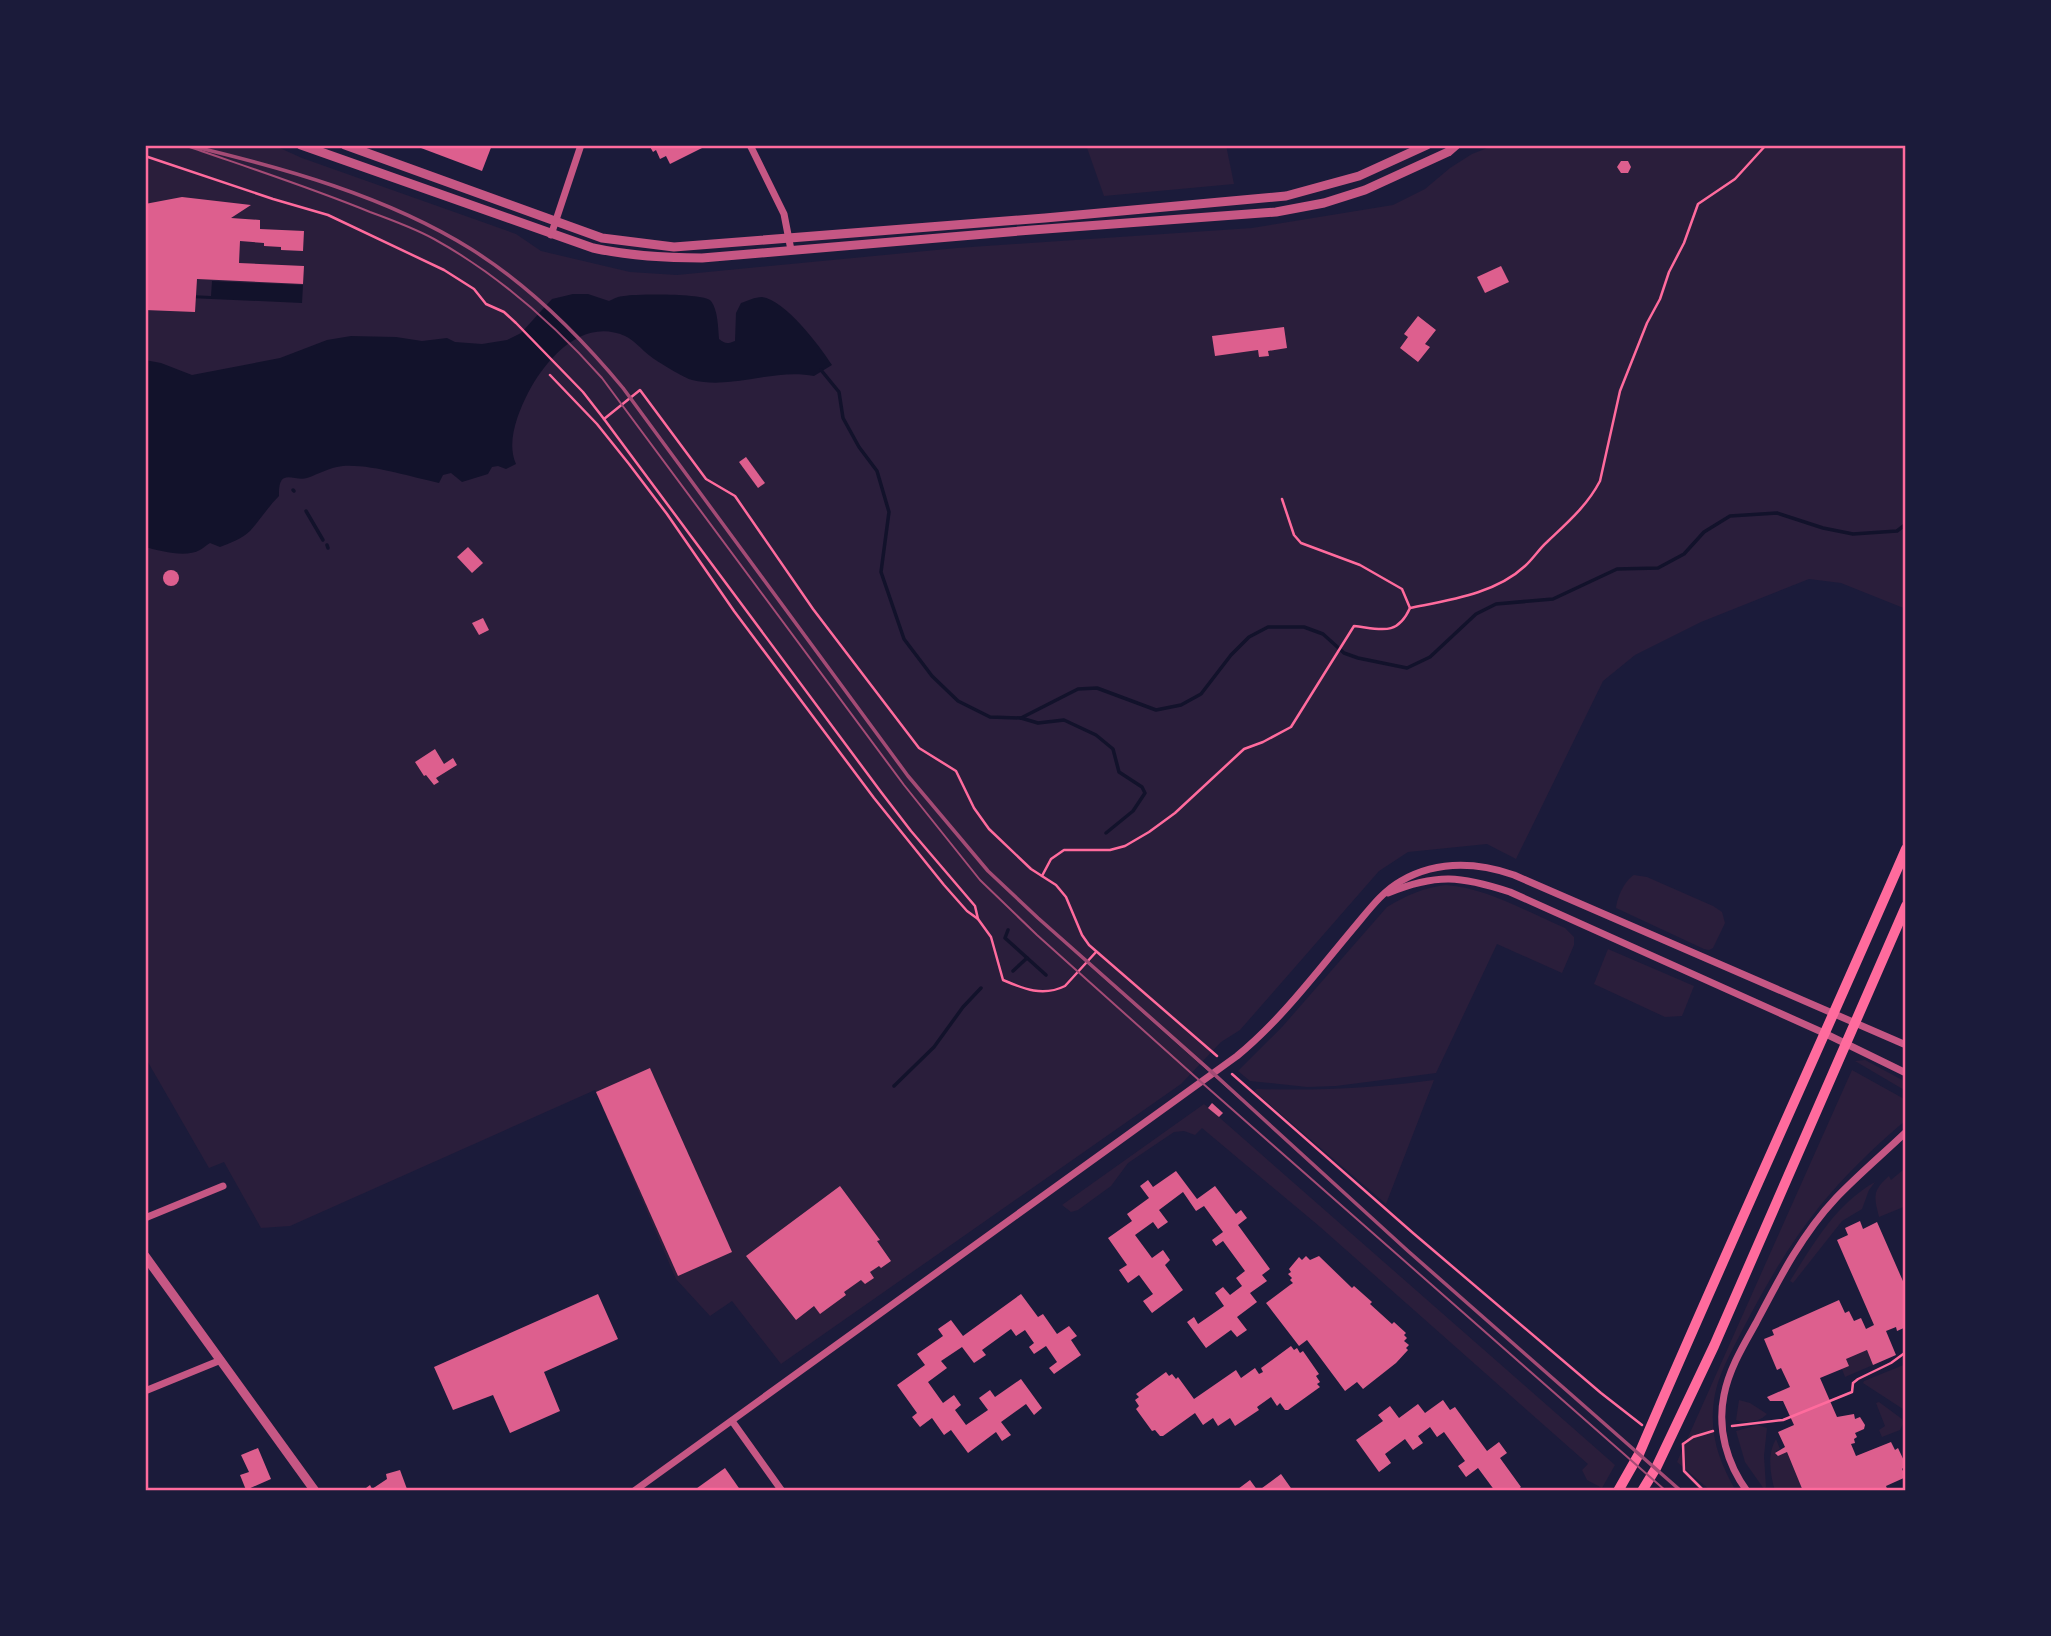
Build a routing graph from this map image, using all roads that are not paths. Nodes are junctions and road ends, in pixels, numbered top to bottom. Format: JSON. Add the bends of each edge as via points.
{"nodes":[{"id":1,"x":301,"y":145,"type":"edge"},
{"id":2,"x":345,"y":145,"type":"edge"},
{"id":3,"x":581,"y":145,"type":"edge"},
{"id":4,"x":750,"y":145,"type":"edge"},
{"id":5,"x":1427,"y":145,"type":"edge"},
{"id":6,"x":1456,"y":145,"type":"edge"},
{"id":7,"x":555,"y":223,"type":"junction"},
{"id":8,"x":551,"y":234,"type":"junction"},
{"id":9,"x":789,"y":238,"type":"junction"},
{"id":10,"x":791,"y":250,"type":"junction"},
{"id":11,"x":1906,"y":849,"type":"edge"},
{"id":12,"x":1385,"y":895,"type":"junction"},
{"id":13,"x":1906,"y":906,"type":"edge"},
{"id":14,"x":1834,"y":1013,"type":"junction"},
{"id":15,"x":1855,"y":1022,"type":"junction"},
{"id":16,"x":1824,"y":1032,"type":"junction"},
{"id":17,"x":1846,"y":1043,"type":"junction"},
{"id":18,"x":1906,"y":1045,"type":"edge"},
{"id":19,"x":1906,"y":1073,"type":"edge"},
{"id":20,"x":1906,"y":1132,"type":"edge"},
{"id":21,"x":223,"y":1186,"type":"dead end"},
{"id":22,"x":145,"y":1218,"type":"edge"},
{"id":23,"x":145,"y":1256,"type":"edge"},
{"id":24,"x":221,"y":1360,"type":"junction"},
{"id":25,"x":145,"y":1391,"type":"edge"},
{"id":26,"x":732,"y":1421,"type":"junction"},
{"id":27,"x":316,"y":1491,"type":"edge"},
{"id":28,"x":634,"y":1491,"type":"edge"},
{"id":29,"x":782,"y":1491,"type":"edge"},
{"id":30,"x":1618,"y":1491,"type":"edge"},
{"id":31,"x":1642,"y":1491,"type":"edge"},
{"id":32,"x":1747,"y":1491,"type":"edge"}],
"edges":[{"from":1,"to":8,"type":"street"},
{"from":2,"to":7,"type":"street"},
{"from":3,"to":7,"type":"street"},
{"from":4,"to":9,"type":"street","via":[[784,214]]},
{"from":5,"to":9,"type":"street","via":[[1359,176],[1286,196]]},
{"from":6,"to":10,"type":"street","via":[[1366,190],[1289,210]]},
{"from":7,"to":8,"type":"street"},
{"from":7,"to":9,"type":"street","via":[[602,238],[655,246]]},
{"from":8,"to":10,"type":"street","via":[[593,248],[656,258]]},
{"from":9,"to":10,"type":"street"},
{"from":11,"to":14,"type":"main road"},
{"from":12,"to":14,"type":"street","via":[[1398,882],[1436,868],[1497,869]]},
{"from":12,"to":16,"type":"street","via":[[1434,879],[1479,882]]},
{"from":12,"to":26,"type":"street","via":[[1250,1045]]},
{"from":13,"to":15,"type":"main road"},
{"from":14,"to":15,"type":"street"},
{"from":14,"to":16,"type":"main road"},
{"from":15,"to":17,"type":"main road"},
{"from":15,"to":18,"type":"street"},
{"from":16,"to":17,"type":"street"},
{"from":16,"to":30,"type":"main road","via":[[1639,1454]]},
{"from":17,"to":19,"type":"street"},
{"from":17,"to":31,"type":"main road","via":[[1714,1346]]},
{"from":20,"to":32,"type":"street","via":[[1810,1229],[1736,1360],[1723,1396],[1722,1429],[1734,1472]]},
{"from":21,"to":22,"type":"street"},
{"from":23,"to":24,"type":"street"},
{"from":24,"to":25,"type":"street"},
{"from":24,"to":27,"type":"street"},
{"from":26,"to":28,"type":"street"},
{"from":26,"to":29,"type":"street"}]}
